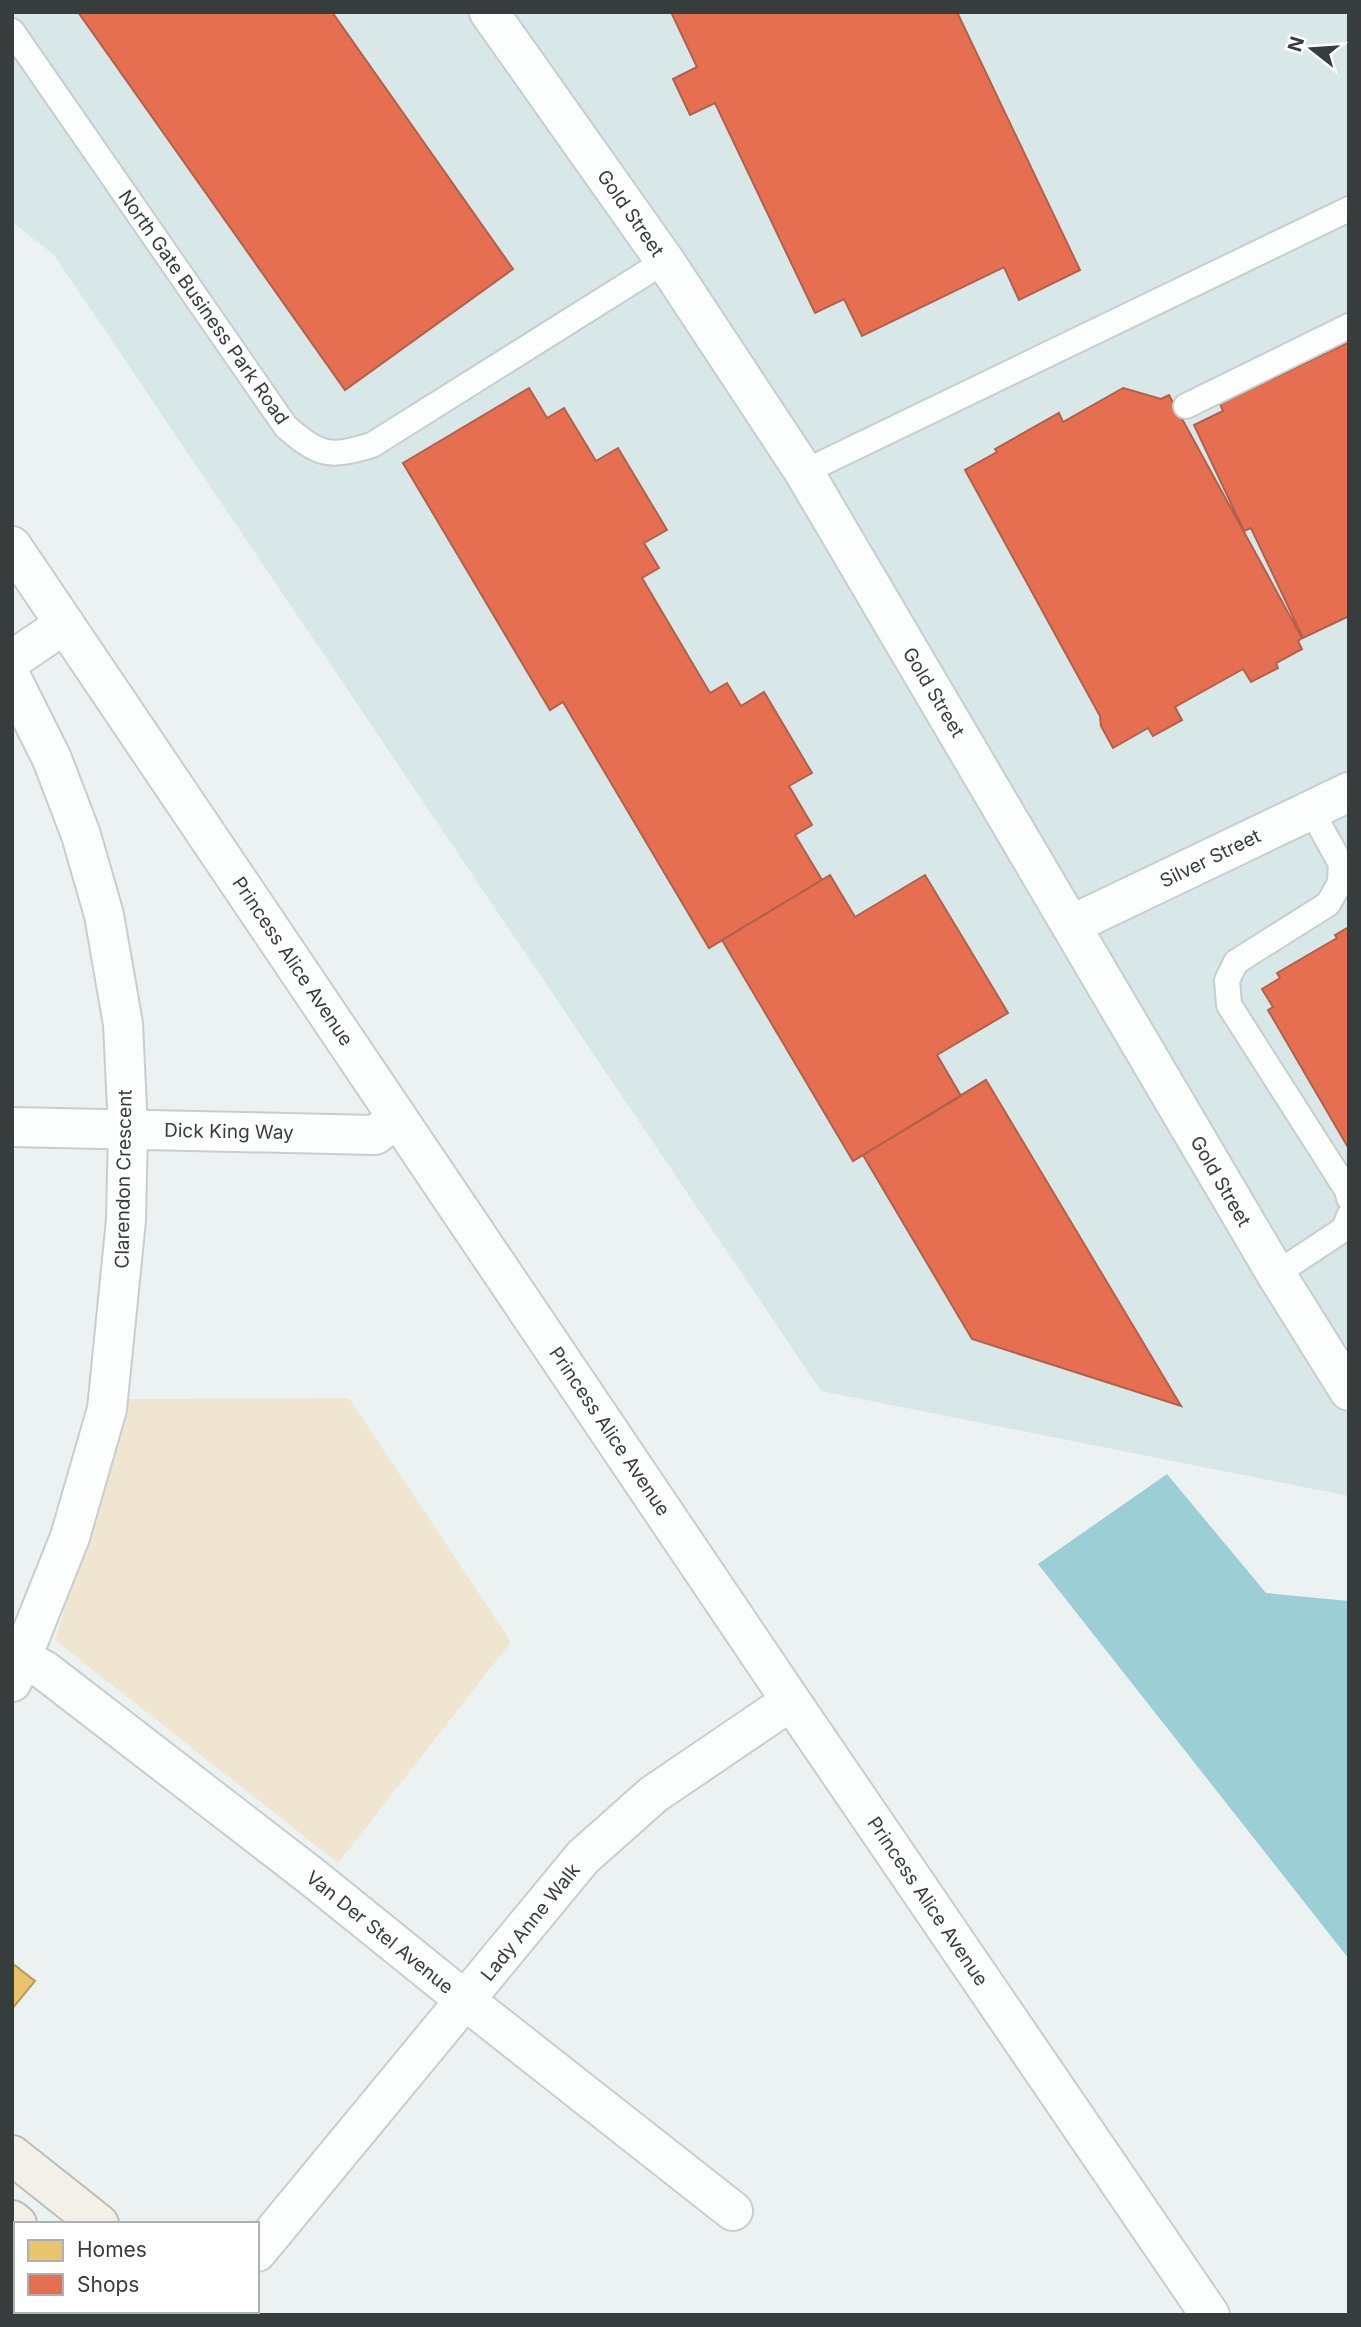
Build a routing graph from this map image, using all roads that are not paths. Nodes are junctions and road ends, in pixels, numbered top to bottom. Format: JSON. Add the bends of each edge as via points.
{"nodes":[{"id":1,"x":489,"y":12,"type":"edge"},
{"id":2,"x":12,"y":31,"type":"edge"},
{"id":3,"x":1349,"y":209,"type":"edge"},
{"id":4,"x":665,"y":261,"type":"junction"},
{"id":5,"x":1349,"y":326,"type":"edge"},
{"id":6,"x":1186,"y":407,"type":"dead end"},
{"id":7,"x":804,"y":472,"type":"junction"},
{"id":8,"x":12,"y":546,"type":"edge"},
{"id":9,"x":65,"y":624,"type":"junction"},
{"id":10,"x":12,"y":660,"type":"edge"},
{"id":11,"x":12,"y":679,"type":"edge"},
{"id":12,"x":1349,"y":792,"type":"edge"},
{"id":13,"x":1311,"y":810,"type":"junction"},
{"id":14,"x":1071,"y":925,"type":"junction"},
{"id":15,"x":398,"y":1118,"type":"junction"},
{"id":16,"x":12,"y":1127,"type":"edge"},
{"id":17,"x":128,"y":1129,"type":"junction"},
{"id":18,"x":1349,"y":1198,"type":"edge"},
{"id":19,"x":1349,"y":1216,"type":"edge"},
{"id":20,"x":1276,"y":1274,"type":"junction"},
{"id":21,"x":1349,"y":1391,"type":"edge"},
{"id":22,"x":18,"y":1670,"type":"edge"},
{"id":23,"x":791,"y":1701,"type":"junction"},
{"id":24,"x":466,"y":2001,"type":"junction"},
{"id":25,"x":12,"y":2155,"type":"edge"},
{"id":26,"x":733,"y":2211,"type":"dead end"},
{"id":27,"x":96,"y":2222,"type":"edge"},
{"id":28,"x":259,"y":2250,"type":"edge"},
{"id":29,"x":1210,"y":2315,"type":"edge"}],
"edges":[{"from":1,"to":4,"type":"street","name":"Gold Street"},
{"from":2,"to":4,"type":"lane","name":"North Gate Business Park Road","via":[[286,427],[311,448],[342,454],[372,444]]},
{"from":3,"to":7,"type":"lane"},
{"from":4,"to":7,"type":"street","name":"Gold Street"},
{"from":5,"to":6,"type":"lane"},
{"from":7,"to":14,"type":"street","name":"Gold Street"},
{"from":8,"to":9,"type":"street","name":"Princess Alice Avenue"},
{"from":9,"to":10,"type":"street"},
{"from":9,"to":15,"type":"street","name":"Princess Alice Avenue"},
{"from":11,"to":17,"type":"street","name":"Clarendon Crescent","via":[[67,797],[104,915],[123,1024]]},
{"from":12,"to":13,"type":"street","name":"Silver Street"},
{"from":13,"to":14,"type":"street","name":"Silver Street"},
{"from":13,"to":18,"type":"lane","via":[[1341,864],[1340,883],[1328,904],[1236,962],[1227,980],[1229,1005]]},
{"from":14,"to":20,"type":"street","name":"Gold Street"},
{"from":15,"to":17,"type":"street","name":"Dick King Way","via":[[375,1135]]},
{"from":15,"to":23,"type":"street","name":"Princess Alice Avenue"},
{"from":16,"to":17,"type":"street","name":"Dick King Way"},
{"from":17,"to":22,"type":"street","name":"Clarendon Crescent","via":[[125,1220],[107,1409],[71,1537]]},
{"from":19,"to":20,"type":"lane","via":[[1344,1229]]},
{"from":20,"to":21,"type":"street","name":"Gold Street"},
{"from":22,"to":24,"type":"street","name":"Van Der Stel Avenue","via":[[44,1670]]},
{"from":23,"to":24,"type":"street","name":"Lady Anne Walk","via":[[654,1794],[583,1857]]},
{"from":23,"to":29,"type":"street","name":"Princess Alice Avenue"},
{"from":24,"to":26,"type":"street","name":"Van Der Stel Avenue"},
{"from":24,"to":28,"type":"street","name":"Lady Anne Walk"},
{"from":25,"to":27,"type":"main road"}]}
